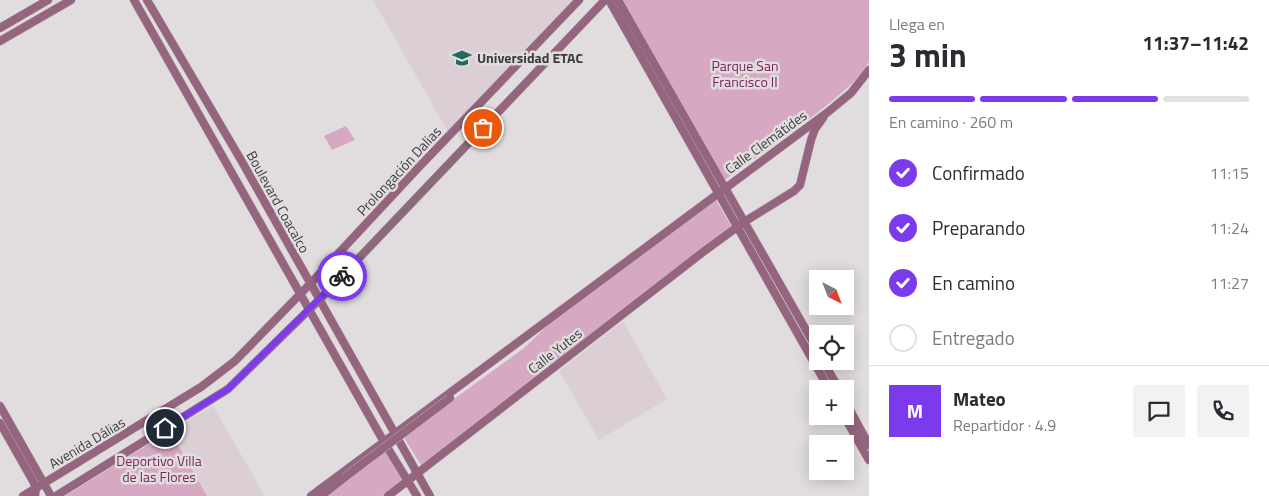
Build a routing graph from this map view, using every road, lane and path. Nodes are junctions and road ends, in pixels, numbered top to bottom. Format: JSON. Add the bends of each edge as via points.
{"nodes":[{"id":1,"x":48,"y":0,"type":"edge"},
{"id":2,"x":70,"y":0,"type":"edge"},
{"id":3,"x":147,"y":0,"type":"edge"},
{"id":4,"x":579,"y":0,"type":"edge"},
{"id":5,"x":605,"y":0,"type":"edge"},
{"id":6,"x":609,"y":0,"type":"edge"},
{"id":7,"x":618,"y":0,"type":"edge"},
{"id":8,"x":134,"y":1,"type":"edge"},
{"id":9,"x":0,"y":28,"type":"edge"},
{"id":10,"x":0,"y":41,"type":"edge"},
{"id":11,"x":869,"y":70,"type":"edge"},
{"id":12,"x":828,"y":112,"type":"junction"},
{"id":13,"x":721,"y":190,"type":"junction"},
{"id":14,"x":741,"y":224,"type":"junction"},
{"id":15,"x":310,"y":284,"type":"junction"},
{"id":16,"x":300,"y":295,"type":"junction"},
{"id":17,"x":319,"y":300,"type":"junction"},
{"id":18,"x":309,"y":308,"type":"junction"},
{"id":19,"x":533,"y":331,"type":"junction"},
{"id":20,"x":809,"y":336,"type":"edge"},
{"id":21,"x":824,"y":380,"type":"edge"},
{"id":22,"x":0,"y":406,"type":"edge"},
{"id":23,"x":854,"y":417,"type":"edge"},
{"id":24,"x":0,"y":423,"type":"edge"},
{"id":25,"x":849,"y":425,"type":"edge"},
{"id":26,"x":394,"y":434,"type":"junction"},
{"id":27,"x":384,"y":442,"type":"junction"},
{"id":28,"x":869,"y":445,"type":"edge"},
{"id":29,"x":869,"y":460,"type":"edge"},
{"id":30,"x":418,"y":474,"type":"junction"},
{"id":31,"x":408,"y":481,"type":"junction"},
{"id":32,"x":44,"y":483,"type":"junction"},
{"id":33,"x":35,"y":492,"type":"edge"},
{"id":34,"x":23,"y":496,"type":"edge"},
{"id":35,"x":51,"y":496,"type":"edge"},
{"id":36,"x":56,"y":496,"type":"edge"},
{"id":37,"x":311,"y":496,"type":"edge"},
{"id":38,"x":321,"y":496,"type":"edge"},
{"id":39,"x":388,"y":496,"type":"edge"},
{"id":40,"x":417,"y":496,"type":"edge"},
{"id":41,"x":430,"y":496,"type":"edge"}],
"edges":[{"from":1,"to":9,"type":"main road"},
{"from":2,"to":10,"type":"main road"},
{"from":3,"to":15,"type":"main road","name":"Boulevard Coacalco"},
{"from":4,"to":15,"type":"main road","name":"Prolongación Dalias"},
{"from":5,"to":17,"type":"main road"},
{"from":6,"to":13,"type":"main road"},
{"from":7,"to":13,"type":"main road"},
{"from":8,"to":16,"type":"main road","name":"Boulevard Coacalco"},
{"from":11,"to":12,"type":"main road","name":"Calle Clemátides","via":[[851,93]]},
{"from":12,"to":13,"type":"main road","name":"Calle Clemátides"},
{"from":12,"to":14,"type":"main road","name":"Calle Clemátides","via":[[815,129],[800,185]]},
{"from":13,"to":14,"type":"main road"},
{"from":13,"to":19,"type":"main road","name":"Calle Yutes"},
{"from":14,"to":20,"type":"main road"},
{"from":14,"to":21,"type":"main road"},
{"from":14,"to":30,"type":"main road","name":"Calle Yutes"},
{"from":15,"to":16,"type":"main road","name":"Prolongación Dalias"},
{"from":15,"to":17,"type":"main road","name":"Boulevard Coacalco"},
{"from":16,"to":18,"type":"main road","name":"Boulevard Coacalco"},
{"from":16,"to":32,"type":"main road","name":"Avenida Dálias","via":[[214,378]]},
{"from":17,"to":18,"type":"main road"},
{"from":17,"to":26,"type":"main road","name":"Boulevard Coacalco"},
{"from":18,"to":27,"type":"main road","name":"Boulevard Coacalco"},
{"from":18,"to":36,"type":"main road","name":"Avenida Dálias","via":[[228,389]]},
{"from":19,"to":26,"type":"main road","name":"Calle Yutes"},
{"from":19,"to":38,"type":"main road","name":"Calle Yutes","bridge":true,"via":[[503,358]]},
{"from":22,"to":32,"type":"main road"},
{"from":23,"to":28,"type":"main road"},
{"from":24,"to":33,"type":"main road"},
{"from":25,"to":29,"type":"main road"},
{"from":26,"to":27,"type":"main road","name":"Calle Yutes"},
{"from":26,"to":30,"type":"main road","name":"Boulevard Coacalco"},
{"from":27,"to":31,"type":"main road","name":"Boulevard Coacalco"},
{"from":27,"to":37,"type":"main road","name":"Calle Yutes"},
{"from":30,"to":31,"type":"main road","name":"Calle Yutes"},
{"from":30,"to":41,"type":"main road","name":"Boulevard Coacalco"},
{"from":31,"to":39,"type":"main road","name":"Calle Yutes"},
{"from":31,"to":40,"type":"main road","name":"Boulevard Coacalco"},
{"from":32,"to":33,"type":"main road","name":"Avenida Dálias"},
{"from":32,"to":35,"type":"main road"},
{"from":33,"to":34,"type":"main road","name":"Avenida Dálias"}]}
